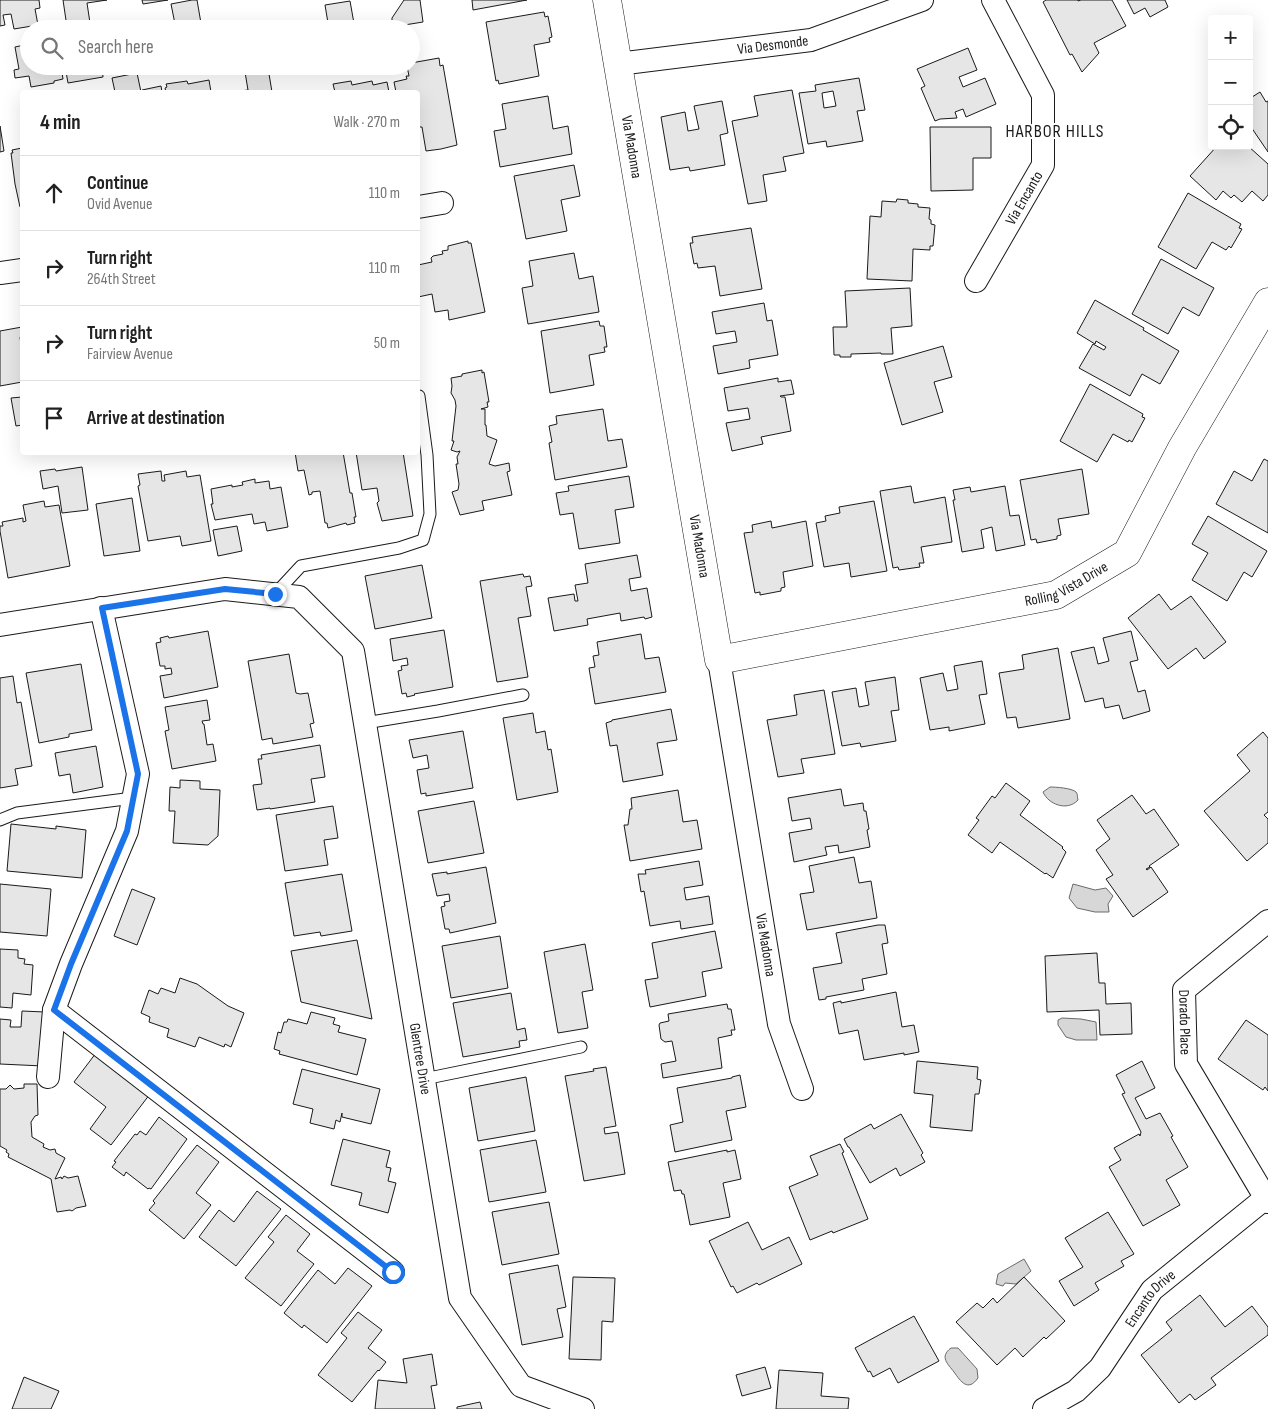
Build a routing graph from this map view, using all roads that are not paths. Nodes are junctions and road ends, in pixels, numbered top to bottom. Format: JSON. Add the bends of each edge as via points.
{"nodes":[{"id":1,"x":606,"y":0,"type":"edge"},
{"id":2,"x":922,"y":0,"type":"edge"},
{"id":3,"x":993,"y":0,"type":"edge"},
{"id":4,"x":618,"y":64,"type":"junction"},
{"id":5,"x":442,"y":203,"type":"dead end"},
{"id":6,"x":420,"y":207,"type":"edge"},
{"id":7,"x":20,"y":270,"type":"edge"},
{"id":8,"x":0,"y":273,"type":"edge"},
{"id":9,"x":976,"y":281,"type":"dead end"},
{"id":10,"x":1268,"y":302,"type":"edge"},
{"id":11,"x":420,"y":403,"type":"edge"},
{"id":12,"x":275,"y":594,"type":"junction"},
{"id":13,"x":102,"y":608,"type":"junction"},
{"id":14,"x":0,"y":626,"type":"edge"},
{"id":15,"x":719,"y":660,"type":"junction"},
{"id":16,"x":523,"y":695,"type":"dead end"},
{"id":17,"x":365,"y":723,"type":"junction"},
{"id":18,"x":133,"y":798,"type":"junction"},
{"id":19,"x":0,"y":820,"type":"edge"},
{"id":20,"x":1268,"y":921,"type":"edge"},
{"id":21,"x":54,"y":1010,"type":"junction"},
{"id":22,"x":581,"y":1047,"type":"dead end"},
{"id":23,"x":48,"y":1077,"type":"dead end"},
{"id":24,"x":424,"y":1079,"type":"junction"},
{"id":25,"x":802,"y":1089,"type":"dead end"},
{"id":26,"x":1267,"y":1199,"type":"edge"},
{"id":27,"x":393,"y":1272,"type":"dead end"},
{"id":28,"x":583,"y":1409,"type":"edge"},
{"id":29,"x":1044,"y":1409,"type":"edge"}],
"edges":[{"from":1,"to":4,"type":"street","name":"Via Madonna"},
{"from":2,"to":4,"type":"street","name":"Via Desmonde","via":[[811,40]]},
{"from":3,"to":9,"type":"street","name":"Via Encanto","via":[[1043,95],[1043,166]]},
{"from":4,"to":15,"type":"street","name":"Via Madonna"},
{"from":5,"to":6,"type":"street"},
{"from":7,"to":8,"type":"street"},
{"from":10,"to":15,"type":"street","name":"Rolling Vista Drive","via":[[1182,448],[1126,553],[1056,595]]},
{"from":11,"to":12,"type":"lane","via":[[430,514],[423,540],[399,548],[301,566]]},
{"from":12,"to":13,"type":"street","via":[[225,589]]},
{"from":12,"to":17,"type":"street","name":"Glentree Drive","via":[[299,597],[353,651]]},
{"from":13,"to":14,"type":"street"},
{"from":13,"to":18,"type":"street","via":[[138,774]]},
{"from":15,"to":25,"type":"street","name":"Via Madonna","via":[[779,1024]]},
{"from":16,"to":17,"type":"lane"},
{"from":17,"to":24,"type":"street","name":"Glentree Drive"},
{"from":18,"to":19,"type":"lane","via":[[17,813]]},
{"from":18,"to":21,"type":"street","via":[[127,831]]},
{"from":20,"to":26,"type":"street","name":"Dorado Place","via":[[1184,990],[1186,1064]]},
{"from":21,"to":23,"type":"street"},
{"from":21,"to":27,"type":"street"},
{"from":22,"to":24,"type":"lane"},
{"from":24,"to":28,"type":"street","name":"Glentree Drive","via":[[460,1298],[521,1386]]},
{"from":26,"to":29,"type":"street","name":"Encanto Drive","via":[[1152,1290],[1100,1368],[1076,1390]]}]}
